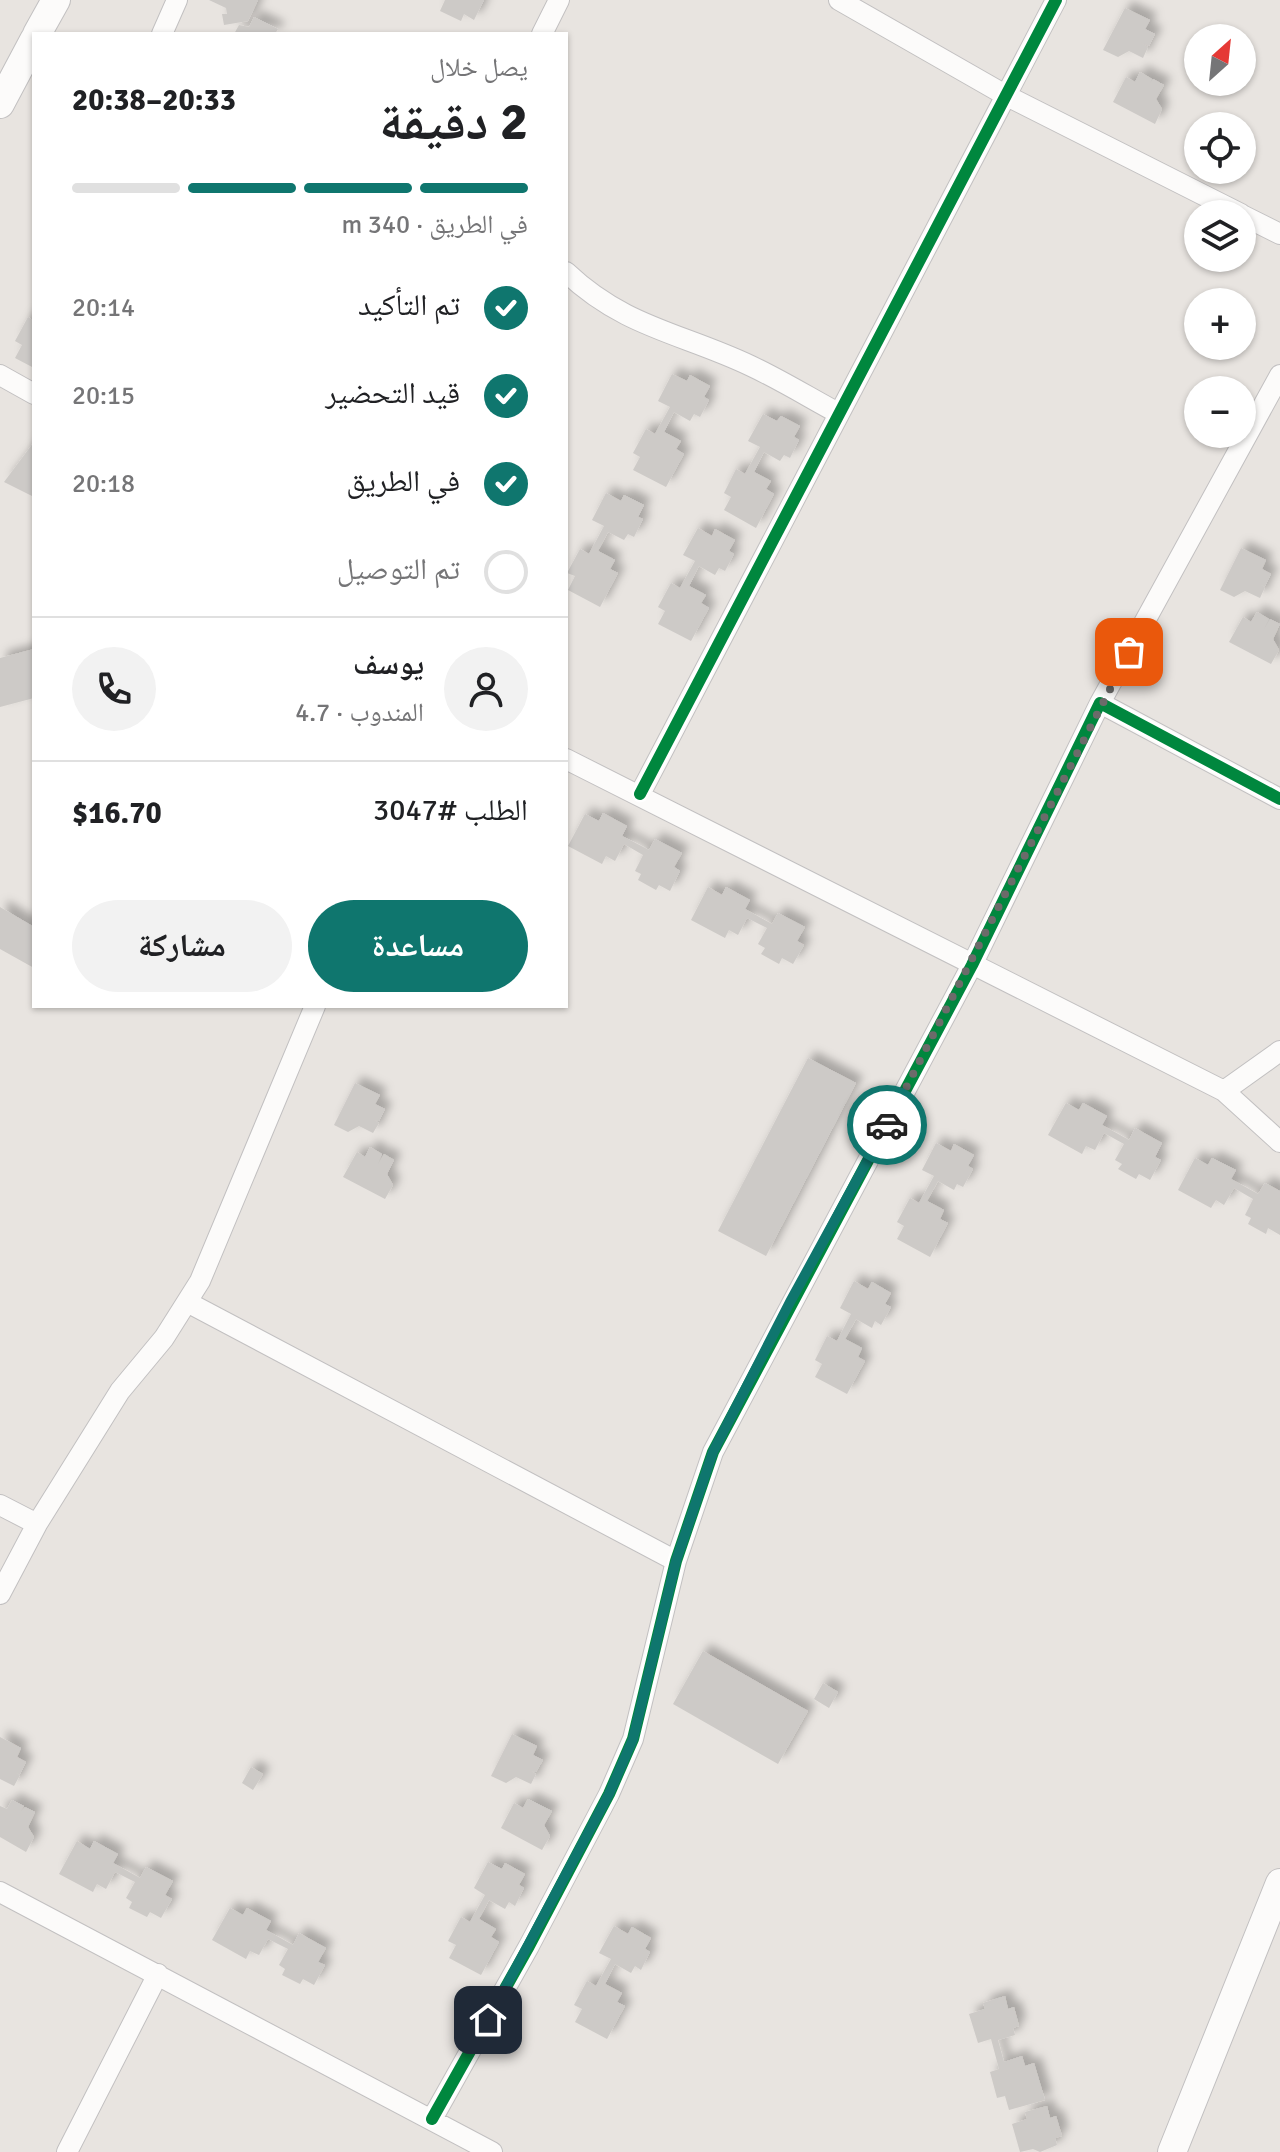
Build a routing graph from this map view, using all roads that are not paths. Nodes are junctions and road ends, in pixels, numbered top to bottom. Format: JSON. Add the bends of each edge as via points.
{"nodes":[{"id":1,"x":56,"y":0,"type":"edge"},
{"id":2,"x":177,"y":0,"type":"edge"},
{"id":3,"x":559,"y":0,"type":"edge"},
{"id":4,"x":839,"y":0,"type":"edge"},
{"id":5,"x":1056,"y":0,"type":"edge"},
{"id":6,"x":38,"y":32,"type":"edge"},
{"id":7,"x":163,"y":32,"type":"edge"},
{"id":8,"x":543,"y":32,"type":"edge"},
{"id":9,"x":32,"y":44,"type":"edge"},
{"id":10,"x":1007,"y":96,"type":"junction"},
{"id":11,"x":0,"y":104,"type":"edge"},
{"id":12,"x":1213,"y":200,"type":"edge"},
{"id":13,"x":1256,"y":222,"type":"edge"},
{"id":14,"x":1280,"y":234,"type":"edge"},
{"id":15,"x":568,"y":274,"type":"edge"},
{"id":16,"x":0,"y":375,"type":"edge"},
{"id":17,"x":1280,"y":375,"type":"edge"},
{"id":18,"x":32,"y":393,"type":"edge"},
{"id":19,"x":838,"y":413,"type":"junction"},
{"id":20,"x":1100,"y":703,"type":"junction"},
{"id":21,"x":568,"y":760,"type":"edge"},
{"id":22,"x":640,"y":794,"type":"junction"},
{"id":23,"x":1280,"y":799,"type":"edge"},
{"id":24,"x":972,"y":965,"type":"junction"},
{"id":25,"x":314,"y":1008,"type":"edge"},
{"id":26,"x":1280,"y":1051,"type":"edge"},
{"id":27,"x":1224,"y":1091,"type":"junction"},
{"id":28,"x":1280,"y":1142,"type":"edge"},
{"id":29,"x":187,"y":1302,"type":"junction"},
{"id":30,"x":0,"y":1505,"type":"edge"},
{"id":31,"x":37,"y":1524,"type":"junction"},
{"id":32,"x":676,"y":1561,"type":"junction"},
{"id":33,"x":0,"y":1594,"type":"edge"},
{"id":34,"x":1280,"y":1883,"type":"edge"},
{"id":35,"x":0,"y":1892,"type":"edge"},
{"id":36,"x":158,"y":1974,"type":"junction"},
{"id":37,"x":432,"y":2119,"type":"junction"},
{"id":38,"x":67,"y":2152,"type":"edge"},
{"id":39,"x":492,"y":2152,"type":"edge"},
{"id":40,"x":1172,"y":2152,"type":"edge"}],
"edges":[{"from":1,"to":6,"type":"street"},
{"from":2,"to":7,"type":"street"},
{"from":3,"to":8,"type":"street"},
{"from":4,"to":10,"type":"street"},
{"from":5,"to":10,"type":"street"},
{"from":9,"to":11,"type":"street"},
{"from":10,"to":12,"type":"street"},
{"from":10,"to":19,"type":"street"},
{"from":13,"to":14,"type":"street"},
{"from":15,"to":19,"type":"street","via":[[608,308],[751,366]]},
{"from":16,"to":18,"type":"street"},
{"from":17,"to":20,"type":"street"},
{"from":19,"to":22,"type":"street"},
{"from":20,"to":23,"type":"street"},
{"from":20,"to":24,"type":"street"},
{"from":21,"to":22,"type":"street"},
{"from":22,"to":24,"type":"street"},
{"from":24,"to":27,"type":"street"},
{"from":24,"to":32,"type":"street","via":[[713,1452]]},
{"from":25,"to":29,"type":"street","via":[[226,1226]]},
{"from":26,"to":27,"type":"street"},
{"from":27,"to":28,"type":"street"},
{"from":29,"to":31,"type":"street","via":[[120,1391]]},
{"from":29,"to":32,"type":"street"},
{"from":30,"to":31,"type":"street"},
{"from":31,"to":33,"type":"street"},
{"from":32,"to":37,"type":"street","via":[[633,1739],[609,1794]]},
{"from":34,"to":40,"type":"street"},
{"from":35,"to":36,"type":"street"},
{"from":36,"to":37,"type":"street"},
{"from":36,"to":38,"type":"street"},
{"from":37,"to":39,"type":"street"}]}
